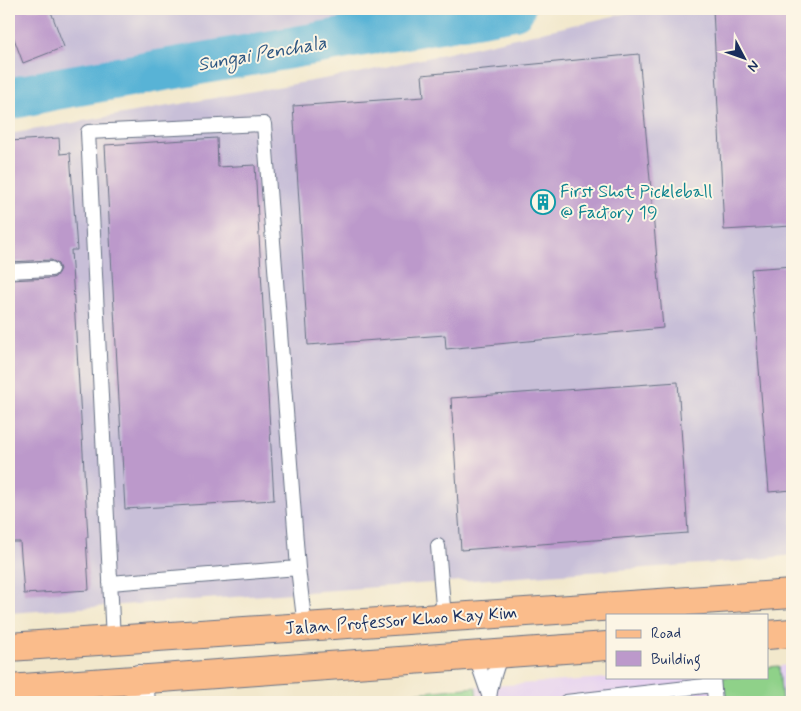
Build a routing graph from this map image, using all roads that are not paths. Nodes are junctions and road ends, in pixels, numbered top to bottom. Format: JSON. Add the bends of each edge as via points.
{"nodes":[{"id":1,"x":50,"y":269,"type":"dead end"},
{"id":2,"x":9,"y":271,"type":"edge"},
{"id":3,"x":438,"y":546,"type":"dead end"},
{"id":4,"x":298,"y":568,"type":"junction"},
{"id":5,"x":110,"y":582,"type":"junction"},
{"id":6,"x":792,"y":594,"type":"edge"},
{"id":7,"x":444,"y":618,"type":"junction"},
{"id":8,"x":305,"y":627,"type":"junction"},
{"id":9,"x":792,"y":633,"type":"edge"},
{"id":10,"x":768,"y":635,"type":"edge"},
{"id":11,"x":113,"y":640,"type":"junction"},
{"id":12,"x":606,"y":646,"type":"edge"},
{"id":13,"x":9,"y":647,"type":"edge"},
{"id":14,"x":488,"y":655,"type":"junction"},
{"id":15,"x":713,"y":681,"type":"edge"},
{"id":16,"x":9,"y":688,"type":"edge"},
{"id":17,"x":140,"y":691,"type":"edge"},
{"id":18,"x":489,"y":699,"type":"edge"},
{"id":19,"x":566,"y":702,"type":"edge"},
{"id":20,"x":714,"y":702,"type":"edge"}],
"edges":[{"from":1,"to":2,"type":"lane"},
{"from":3,"to":7,"type":"lane"},
{"from":4,"to":5,"type":"lane"},
{"from":4,"to":5,"type":"lane","via":[[264,124],[88,132]]},
{"from":4,"to":8,"type":"lane"},
{"from":5,"to":11,"type":"lane"},
{"from":6,"to":7,"type":"main road","name":"Jalan Professor Khoo Kay Kim"},
{"from":7,"to":8,"type":"main road","name":"Jalan Professor Khoo Kay Kim"},
{"from":8,"to":11,"type":"main road","name":"Jalan Professor Khoo Kay Kim"},
{"from":9,"to":10,"type":"main road"},
{"from":11,"to":13,"type":"main road","name":"Jalan Professor Khoo Kay Kim"},
{"from":12,"to":14,"type":"main road"},
{"from":14,"to":17,"type":"main road"},
{"from":14,"to":18,"type":"lane"},
{"from":14,"to":18,"type":"lane","via":[[493,677]]},
{"from":15,"to":19,"type":"lane"},
{"from":15,"to":20,"type":"lane"},
{"from":16,"to":17,"type":"main road"}]}
